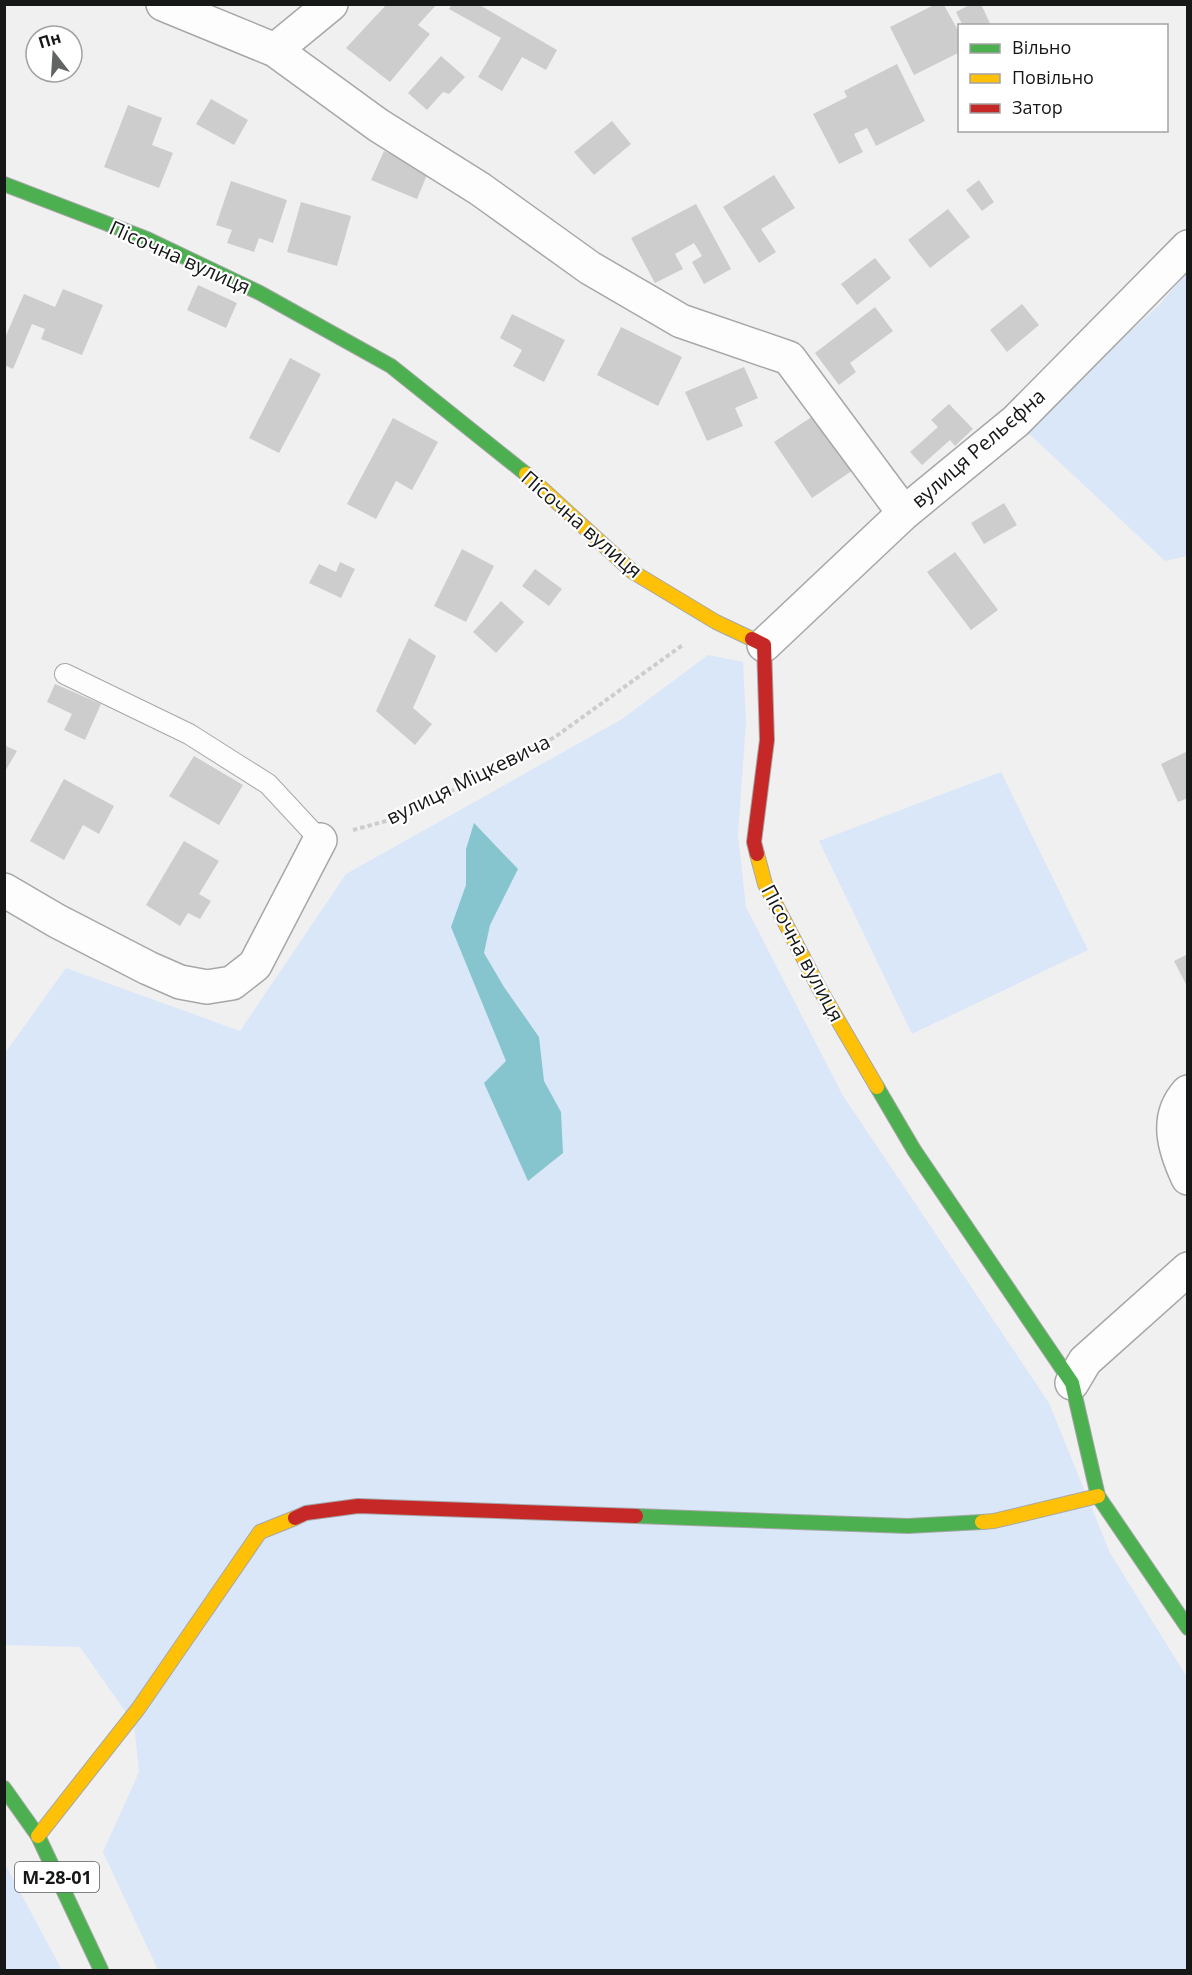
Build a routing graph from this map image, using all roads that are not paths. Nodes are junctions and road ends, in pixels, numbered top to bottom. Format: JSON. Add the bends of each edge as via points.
{"nodes":[{"id":1,"x":163,"y":4,"type":"edge"},
{"id":2,"x":331,"y":4,"type":"edge"},
{"id":3,"x":275,"y":50,"type":"junction"},
{"id":4,"x":4,"y":184,"type":"edge"},
{"id":5,"x":1187,"y":246,"type":"edge"},
{"id":6,"x":904,"y":513,"type":"junction"},
{"id":7,"x":764,"y":645,"type":"junction"},
{"id":8,"x":65,"y":674,"type":"dead end"},
{"id":9,"x":320,"y":840,"type":"joint"},
{"id":10,"x":4,"y":890,"type":"edge"},
{"id":11,"x":1188,"y":1092,"type":"edge"},
{"id":12,"x":1188,"y":1178,"type":"edge"},
{"id":13,"x":1188,"y":1269,"type":"edge"},
{"id":14,"x":1072,"y":1383,"type":"junction"},
{"id":15,"x":1098,"y":1496,"type":"junction"},
{"id":16,"x":1188,"y":1628,"type":"edge"},
{"id":17,"x":4,"y":1788,"type":"edge"},
{"id":18,"x":38,"y":1836,"type":"junction"},
{"id":19,"x":101,"y":1971,"type":"edge"}],
"edges":[{"from":1,"to":3,"type":"street"},
{"from":2,"to":3,"type":"street"},
{"from":3,"to":6,"type":"street","via":[[378,125],[480,189],[590,268],[681,321],[789,358]]},
{"from":4,"to":7,"type":"main road","name":"Пісочна вулиця","via":[[147,239],[260,293],[391,366],[525,473],[633,572],[716,622]]},
{"from":5,"to":6,"type":"street","name":"вулиця Рельєфна","via":[[1016,421]]},
{"from":6,"to":7,"type":"street","name":"вулиця Рельєфна"},
{"from":7,"to":14,"type":"main road","name":"Пісочна вулиця","via":[[766,740],[754,842],[765,884],[819,988],[914,1150]]},
{"from":8,"to":9,"type":"lane","via":[[189,734],[268,784]]},
{"from":9,"to":10,"type":"street","via":[[255,965],[232,983],[207,987],[180,982],[138,963]]},
{"from":11,"to":12,"type":"street","via":[[1173,1125],[1176,1153]]},
{"from":13,"to":14,"type":"street","via":[[1085,1361]]},
{"from":14,"to":15,"type":"main road","name":"Пісочна вулиця"},
{"from":15,"to":16,"type":"main road","name":"Пісочна вулиця"},
{"from":15,"to":18,"type":"main road","via":[[994,1521],[908,1526],[358,1506],[306,1513],[260,1532],[138,1709]]},
{"from":17,"to":18,"type":"main road","number":"М-28-01"},
{"from":18,"to":19,"type":"main road","number":"М-28-01"}]}
